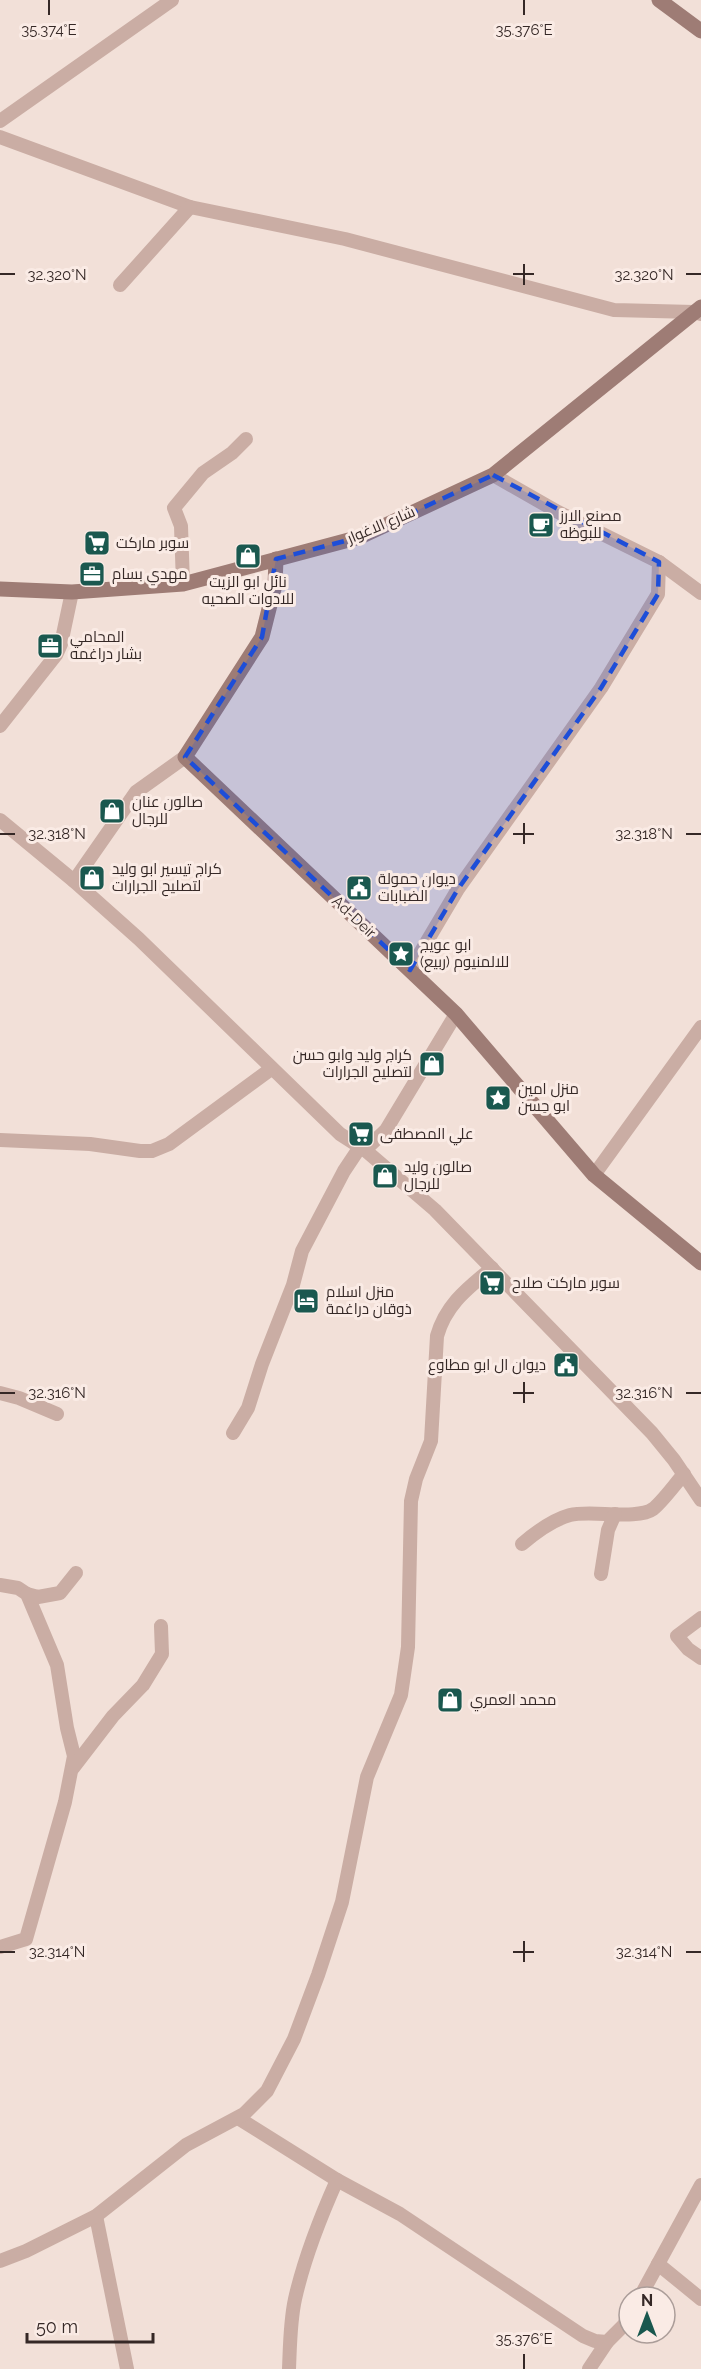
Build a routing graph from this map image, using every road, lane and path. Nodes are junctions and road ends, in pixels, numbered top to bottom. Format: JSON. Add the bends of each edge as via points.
{"nodes":[{"id":1,"x":172,"y":0,"type":"edge"},
{"id":2,"x":659,"y":0,"type":"edge"},
{"id":3,"x":701,"y":31,"type":"edge"},
{"id":4,"x":0,"y":121,"type":"edge"},
{"id":5,"x":0,"y":137,"type":"edge"},
{"id":6,"x":190,"y":207,"type":"junction"},
{"id":7,"x":120,"y":285,"type":"dead end"},
{"id":8,"x":699,"y":311,"type":"edge"},
{"id":9,"x":246,"y":439,"type":"dead end"},
{"id":10,"x":493,"y":475,"type":"junction"},
{"id":11,"x":276,"y":559,"type":"junction"},
{"id":12,"x":659,"y":562,"type":"junction"},
{"id":13,"x":183,"y":584,"type":"junction"},
{"id":14,"x":0,"y":589,"type":"edge"},
{"id":15,"x":72,"y":592,"type":"junction"},
{"id":16,"x":701,"y":593,"type":"edge"},
{"id":17,"x":0,"y":726,"type":"edge"},
{"id":18,"x":185,"y":758,"type":"junction"},
{"id":19,"x":0,"y":820,"type":"edge"},
{"id":20,"x":74,"y":881,"type":"junction"},
{"id":21,"x":410,"y":970,"type":"junction"},
{"id":22,"x":456,"y":1014,"type":"junction"},
{"id":23,"x":701,"y":1027,"type":"edge"},
{"id":24,"x":271,"y":1069,"type":"junction"},
{"id":25,"x":0,"y":1140,"type":"edge"},
{"id":26,"x":362,"y":1149,"type":"junction"},
{"id":27,"x":594,"y":1175,"type":"junction"},
{"id":28,"x":699,"y":1258,"type":"edge"},
{"id":29,"x":492,"y":1268,"type":"junction"},
{"id":30,"x":0,"y":1393,"type":"edge"},
{"id":31,"x":57,"y":1414,"type":"dead end"},
{"id":32,"x":233,"y":1433,"type":"dead end"},
{"id":33,"x":684,"y":1474,"type":"junction"},
{"id":34,"x":701,"y":1500,"type":"edge"},
{"id":35,"x":615,"y":1514,"type":"junction"},
{"id":36,"x":522,"y":1544,"type":"dead end"},
{"id":37,"x":76,"y":1573,"type":"dead end"},
{"id":38,"x":600,"y":1574,"type":"dead end"},
{"id":39,"x":0,"y":1586,"type":"edge"},
{"id":40,"x":27,"y":1594,"type":"junction"},
{"id":41,"x":701,"y":1617,"type":"edge"},
{"id":42,"x":161,"y":1626,"type":"dead end"},
{"id":43,"x":701,"y":1658,"type":"edge"},
{"id":44,"x":73,"y":1768,"type":"junction"},
{"id":45,"x":0,"y":1948,"type":"edge"},
{"id":46,"x":238,"y":2118,"type":"junction"},
{"id":47,"x":337,"y":2180,"type":"junction"},
{"id":48,"x":701,"y":2185,"type":"edge"},
{"id":49,"x":96,"y":2216,"type":"junction"},
{"id":50,"x":0,"y":2261,"type":"edge"},
{"id":51,"x":658,"y":2264,"type":"junction"},
{"id":52,"x":647,"y":2285,"type":"edge"},
{"id":53,"x":701,"y":2299,"type":"edge"},
{"id":54,"x":617,"y":2332,"type":"edge"},
{"id":55,"x":607,"y":2342,"type":"junction"},
{"id":56,"x":127,"y":2369,"type":"edge"},
{"id":57,"x":290,"y":2369,"type":"edge"},
{"id":58,"x":589,"y":2369,"type":"edge"}],
"edges":[{"from":1,"to":4,"type":"street"},
{"from":2,"to":3,"type":"street"},
{"from":5,"to":6,"type":"street"},
{"from":6,"to":7,"type":"street"},
{"from":6,"to":8,"type":"street","via":[[345,239],[614,310]]},
{"from":8,"to":10,"type":"street","name":"شارع الاغوار"},
{"from":9,"to":13,"type":"street","via":[[203,473],[174,508],[181,526]]},
{"from":10,"to":11,"type":"street","name":"شارع الاغوار","via":[[360,537]]},
{"from":10,"to":12,"type":"street"},
{"from":11,"to":13,"type":"street","name":"شارع الاغوار"},
{"from":11,"to":18,"type":"street","via":[[275,585],[262,637]]},
{"from":12,"to":16,"type":"street"},
{"from":12,"to":21,"type":"street","via":[[658,594],[601,688],[458,889]]},
{"from":13,"to":15,"type":"street","name":"شارع الاغوار"},
{"from":14,"to":15,"type":"street","name":"شارع الاغوار"},
{"from":15,"to":17,"type":"street","via":[[56,655]]},
{"from":18,"to":20,"type":"street","via":[[136,792]]},
{"from":18,"to":21,"type":"street","name":"Ad-Deir"},
{"from":19,"to":20,"type":"street"},
{"from":20,"to":24,"type":"street"},
{"from":21,"to":22,"type":"street","name":"Ad-Deir"},
{"from":22,"to":26,"type":"street","via":[[386,1130]]},
{"from":22,"to":27,"type":"street","name":"Ad-Deir"},
{"from":23,"to":27,"type":"street"},
{"from":24,"to":25,"type":"street","via":[[169,1144],[152,1151]]},
{"from":24,"to":26,"type":"street","via":[[340,1134]]},
{"from":26,"to":29,"type":"street","via":[[435,1210]]},
{"from":26,"to":32,"type":"street","via":[[344,1171],[302,1251],[248,1408]]},
{"from":27,"to":28,"type":"street","name":"Ad-Deir"},
{"from":29,"to":33,"type":"street","via":[[652,1433]]},
{"from":29,"to":46,"type":"street","via":[[452,1304],[437,1336],[432,1441],[411,1501],[405,1676],[395,1713],[367,1777],[342,1902],[294,2039],[263,2096]]},
{"from":30,"to":31,"type":"street"},
{"from":33,"to":34,"type":"street"},
{"from":33,"to":35,"type":"street","via":[[652,1510]]},
{"from":35,"to":36,"type":"street","via":[[569,1515]]},
{"from":35,"to":38,"type":"street"},
{"from":37,"to":40,"type":"street","via":[[60,1593],[38,1597]]},
{"from":39,"to":40,"type":"street","via":[[18,1588]]},
{"from":40,"to":44,"type":"street","via":[[57,1665],[73,1746]]},
{"from":41,"to":43,"type":"street","via":[[677,1636]]},
{"from":42,"to":44,"type":"street","via":[[162,1654],[143,1685]]},
{"from":44,"to":45,"type":"street","via":[[26,1939]]},
{"from":46,"to":47,"type":"street"},
{"from":46,"to":49,"type":"street","via":[[186,2145]]},
{"from":47,"to":55,"type":"street","via":[[400,2214],[583,2336]]},
{"from":47,"to":57,"type":"street","via":[[295,2300]]},
{"from":48,"to":51,"type":"street"},
{"from":49,"to":50,"type":"street"},
{"from":49,"to":56,"type":"street"},
{"from":51,"to":52,"type":"street"},
{"from":51,"to":53,"type":"street"},
{"from":54,"to":55,"type":"street"},
{"from":55,"to":58,"type":"street"}]}
